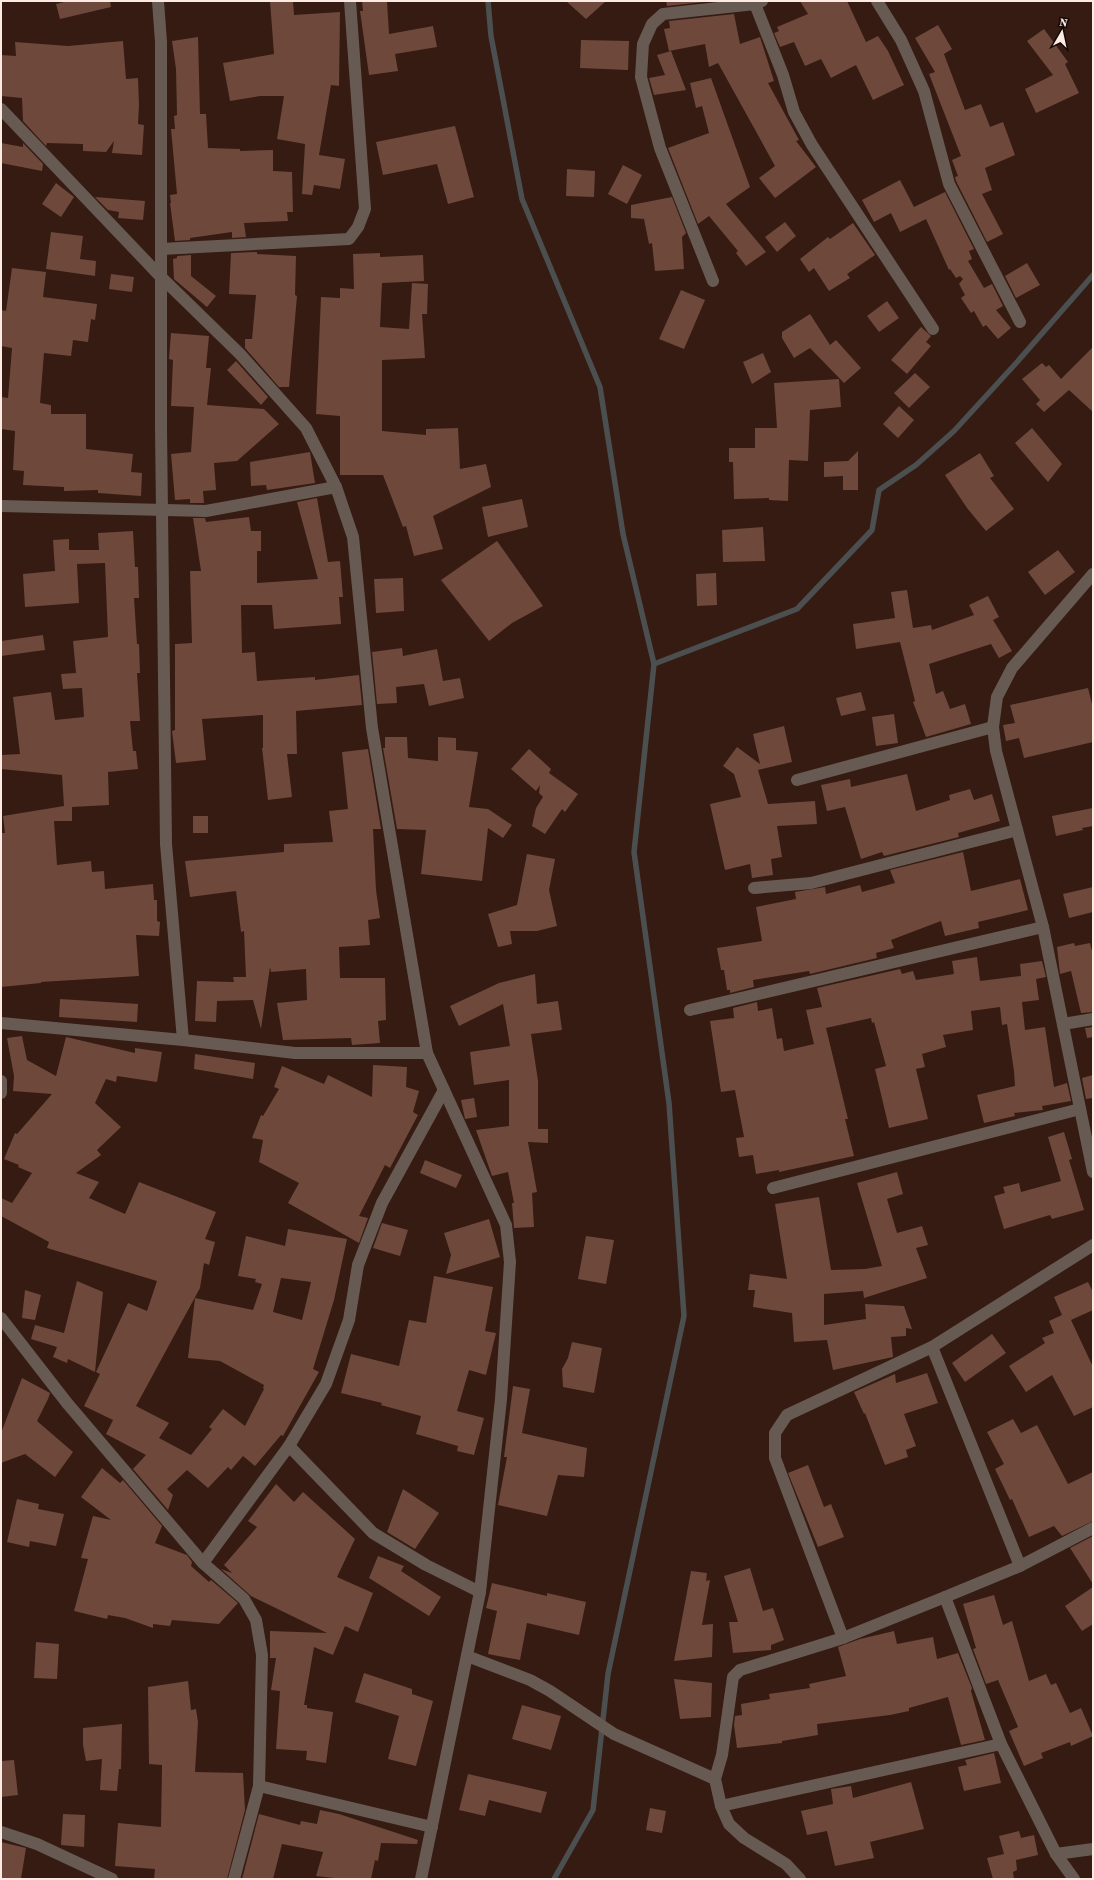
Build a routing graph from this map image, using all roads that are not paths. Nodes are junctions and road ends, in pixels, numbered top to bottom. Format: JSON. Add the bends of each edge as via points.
{"nodes":[{"id":1,"x":158,"y":1,"type":"edge"},
{"id":2,"x":350,"y":1,"type":"edge"},
{"id":3,"x":878,"y":1,"type":"edge"},
{"id":4,"x":758,"y":3,"type":"edge"},
{"id":5,"x":1,"y":110,"type":"edge"},
{"id":6,"x":161,"y":249,"type":"junction"},
{"id":7,"x":161,"y":277,"type":"junction"},
{"id":8,"x":713,"y":280,"type":"dead end"},
{"id":9,"x":1020,"y":322,"type":"dead end"},
{"id":10,"x":933,"y":328,"type":"dead end"},
{"id":11,"x":336,"y":487,"type":"junction"},
{"id":12,"x":1,"y":506,"type":"edge"},
{"id":13,"x":162,"y":509,"type":"junction"},
{"id":14,"x":1093,"y":574,"type":"edge"},
{"id":15,"x":993,"y":727,"type":"junction"},
{"id":16,"x":797,"y":780,"type":"dead end"},
{"id":17,"x":1017,"y":830,"type":"junction"},
{"id":18,"x":754,"y":888,"type":"dead end"},
{"id":19,"x":1043,"y":927,"type":"junction"},
{"id":20,"x":690,"y":1010,"type":"dead end"},
{"id":21,"x":1093,"y":1019,"type":"edge"},
{"id":22,"x":1,"y":1023,"type":"edge"},
{"id":23,"x":1063,"y":1024,"type":"junction"},
{"id":24,"x":183,"y":1040,"type":"junction"},
{"id":25,"x":427,"y":1053,"type":"junction"},
{"id":26,"x":1,"y":1081,"type":"edge"},
{"id":27,"x":444,"y":1090,"type":"junction"},
{"id":28,"x":1,"y":1093,"type":"edge"},
{"id":29,"x":1080,"y":1110,"type":"junction"},
{"id":30,"x":1093,"y":1172,"type":"edge"},
{"id":31,"x":773,"y":1188,"type":"dead end"},
{"id":32,"x":1093,"y":1245,"type":"edge"},
{"id":33,"x":1,"y":1318,"type":"edge"},
{"id":34,"x":932,"y":1347,"type":"junction"},
{"id":35,"x":289,"y":1446,"type":"junction"},
{"id":36,"x":1093,"y":1528,"type":"edge"},
{"id":37,"x":203,"y":1563,"type":"junction"},
{"id":38,"x":1020,"y":1566,"type":"junction"},
{"id":39,"x":480,"y":1592,"type":"junction"},
{"id":40,"x":945,"y":1596,"type":"junction"},
{"id":41,"x":842,"y":1638,"type":"junction"},
{"id":42,"x":467,"y":1656,"type":"junction"},
{"id":43,"x":1001,"y":1744,"type":"junction"},
{"id":44,"x":715,"y":1779,"type":"junction"},
{"id":45,"x":259,"y":1786,"type":"junction"},
{"id":46,"x":721,"y":1806,"type":"junction"},
{"id":47,"x":432,"y":1827,"type":"junction"},
{"id":48,"x":1,"y":1832,"type":"edge"},
{"id":49,"x":1093,"y":1849,"type":"edge"},
{"id":50,"x":1056,"y":1854,"type":"junction"},
{"id":51,"x":112,"y":1879,"type":"edge"},
{"id":52,"x":234,"y":1879,"type":"edge"},
{"id":53,"x":421,"y":1879,"type":"edge"},
{"id":54,"x":800,"y":1879,"type":"edge"},
{"id":55,"x":1074,"y":1879,"type":"edge"}],
"edges":[{"from":1,"to":6,"type":"street","via":[[161,42]]},
{"from":2,"to":6,"type":"street","via":[[365,209],[358,227],[349,239]]},
{"from":3,"to":9,"type":"street","via":[[901,40],[924,91],[949,184]]},
{"from":4,"to":8,"type":"street","via":[[662,14],[652,24],[643,44],[641,77],[660,148]]},
{"from":4,"to":10,"type":"street","via":[[794,112],[812,145]]},
{"from":5,"to":7,"type":"street"},
{"from":6,"to":7,"type":"street"},
{"from":7,"to":11,"type":"street","via":[[240,354],[306,428]]},
{"from":7,"to":13,"type":"street"},
{"from":11,"to":13,"type":"street","via":[[206,511]]},
{"from":11,"to":25,"type":"street","via":[[353,537],[372,728]]},
{"from":12,"to":13,"type":"street"},
{"from":13,"to":24,"type":"street","via":[[166,844]]},
{"from":14,"to":15,"type":"street","via":[[1012,668],[997,697]]},
{"from":15,"to":16,"type":"street"},
{"from":15,"to":17,"type":"street","via":[[996,751]]},
{"from":17,"to":18,"type":"street","via":[[811,882]]},
{"from":17,"to":19,"type":"street"},
{"from":19,"to":20,"type":"street"},
{"from":19,"to":23,"type":"street"},
{"from":21,"to":23,"type":"street"},
{"from":22,"to":24,"type":"street"},
{"from":23,"to":29,"type":"street"},
{"from":24,"to":25,"type":"street","via":[[295,1053]]},
{"from":25,"to":27,"type":"street"},
{"from":26,"to":28,"type":"street"},
{"from":27,"to":35,"type":"street","via":[[382,1203],[358,1265],[349,1320],[326,1384]]},
{"from":27,"to":39,"type":"street","via":[[506,1225],[510,1262],[502,1399]]},
{"from":29,"to":30,"type":"street"},
{"from":29,"to":31,"type":"street"},
{"from":32,"to":34,"type":"street"},
{"from":33,"to":37,"type":"street","via":[[67,1403]]},
{"from":34,"to":38,"type":"street"},
{"from":34,"to":41,"type":"street","via":[[787,1415],[775,1433],[775,1458]]},
{"from":35,"to":37,"type":"street"},
{"from":35,"to":39,"type":"street","via":[[373,1533],[426,1565]]},
{"from":36,"to":38,"type":"street"},
{"from":37,"to":45,"type":"street","via":[[244,1599],[256,1620],[262,1655]]},
{"from":38,"to":40,"type":"street"},
{"from":39,"to":42,"type":"street"},
{"from":40,"to":41,"type":"street"},
{"from":40,"to":43,"type":"street"},
{"from":41,"to":44,"type":"street","via":[[740,1670],[733,1677],[722,1754]]},
{"from":42,"to":44,"type":"street","via":[[530,1680],[614,1734]]},
{"from":42,"to":47,"type":"street"},
{"from":43,"to":46,"type":"street"},
{"from":43,"to":50,"type":"street"},
{"from":44,"to":46,"type":"street"},
{"from":45,"to":47,"type":"street"},
{"from":45,"to":52,"type":"street"},
{"from":46,"to":54,"type":"street","via":[[729,1824],[744,1838],[786,1864]]},
{"from":47,"to":53,"type":"street"},
{"from":48,"to":51,"type":"street","via":[[37,1844]]},
{"from":49,"to":50,"type":"street"},
{"from":50,"to":55,"type":"street"}]}
